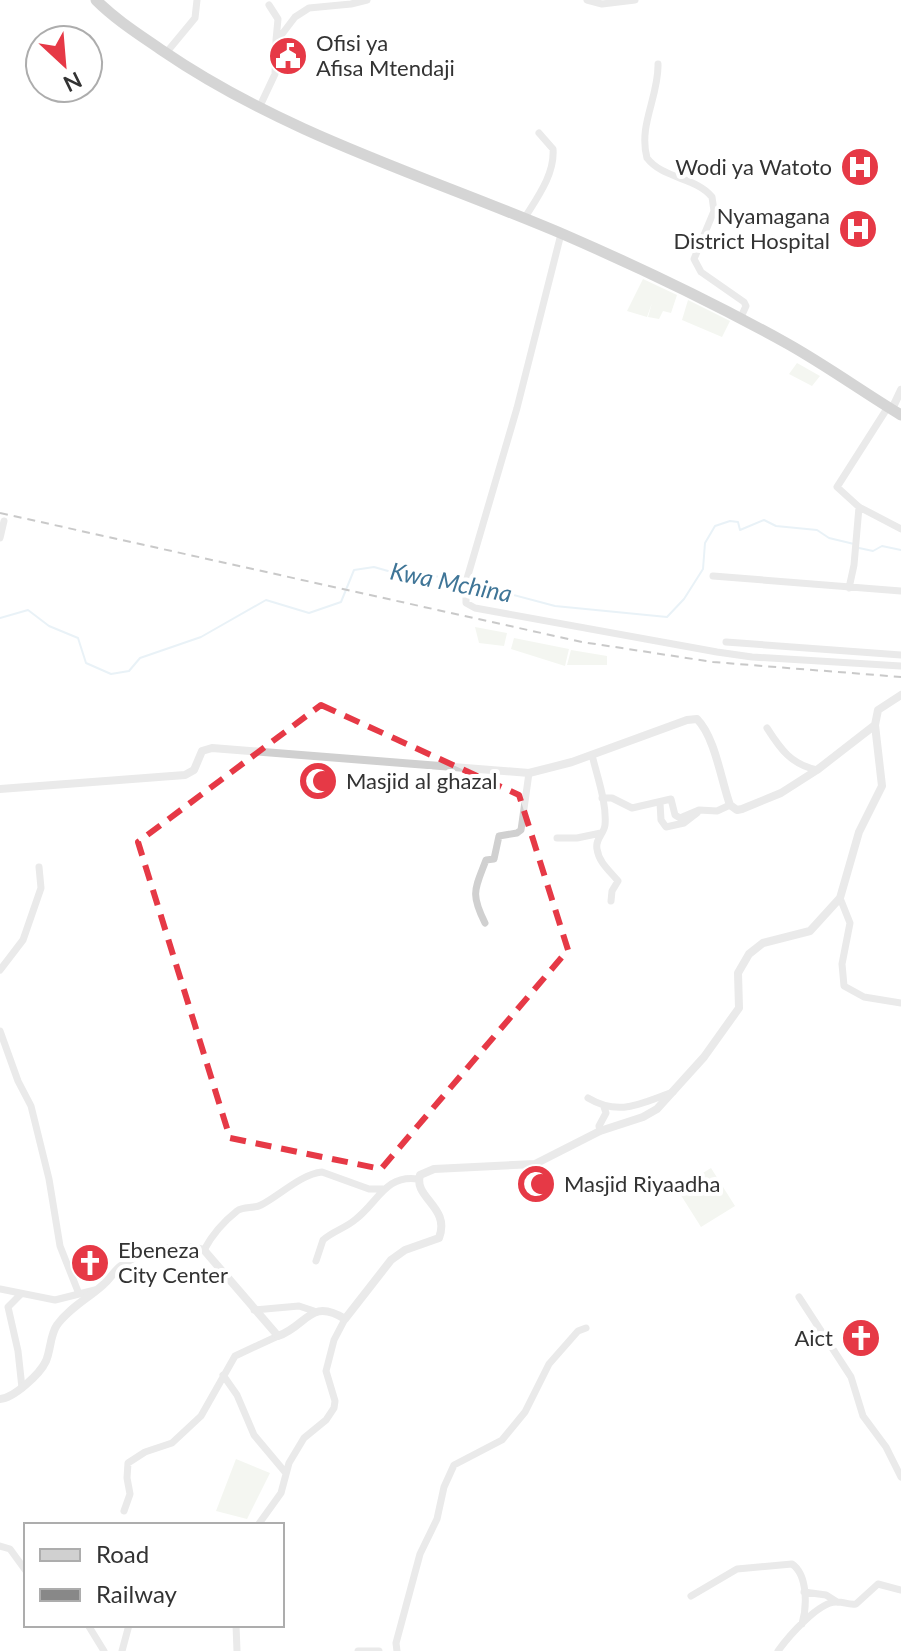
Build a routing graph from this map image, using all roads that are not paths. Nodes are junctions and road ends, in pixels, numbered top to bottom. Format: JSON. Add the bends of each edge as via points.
{"nodes":[{"id":1,"x":96,"y":0,"type":"edge"},
{"id":2,"x":197,"y":0,"type":"edge"},
{"id":3,"x":367,"y":0,"type":"edge"},
{"id":4,"x":587,"y":0,"type":"edge"},
{"id":5,"x":635,"y":0,"type":"edge"},
{"id":6,"x":269,"y":5,"type":"dead end"},
{"id":7,"x":276,"y":42,"type":"junction"},
{"id":8,"x":166,"y":53,"type":"junction"},
{"id":9,"x":658,"y":64,"type":"dead end"},
{"id":10,"x":258,"y":108,"type":"junction"},
{"id":11,"x":539,"y":133,"type":"dead end"},
{"id":12,"x":524,"y":219,"type":"junction"},
{"id":13,"x":561,"y":234,"type":"junction"},
{"id":14,"x":740,"y":319,"type":"junction"},
{"id":15,"x":901,"y":390,"type":"edge"},
{"id":16,"x":894,"y":411,"type":"edge"},
{"id":17,"x":859,"y":507,"type":"junction"},
{"id":18,"x":4,"y":521,"type":"dead end"},
{"id":19,"x":901,"y":529,"type":"edge"},
{"id":20,"x":0,"y":538,"type":"edge"},
{"id":21,"x":713,"y":576,"type":"dead end"},
{"id":22,"x":849,"y":588,"type":"junction"},
{"id":23,"x":901,"y":591,"type":"edge"},
{"id":24,"x":726,"y":642,"type":"dead end"},
{"id":25,"x":901,"y":655,"type":"edge"},
{"id":26,"x":901,"y":666,"type":"edge"},
{"id":27,"x":901,"y":695,"type":"edge"},
{"id":28,"x":875,"y":725,"type":"junction"},
{"id":29,"x":767,"y":728,"type":"dead end"},
{"id":30,"x":592,"y":755,"type":"junction"},
{"id":31,"x":817,"y":770,"type":"junction"},
{"id":32,"x":529,"y":773,"type":"junction"},
{"id":33,"x":0,"y":789,"type":"edge"},
{"id":34,"x":602,"y":798,"type":"junction"},
{"id":35,"x":660,"y":803,"type":"junction"},
{"id":36,"x":730,"y":805,"type":"junction"},
{"id":37,"x":702,"y":810,"type":"junction"},
{"id":38,"x":603,"y":832,"type":"junction"},
{"id":39,"x":557,"y":838,"type":"dead end"},
{"id":40,"x":39,"y":867,"type":"dead end"},
{"id":41,"x":840,"y":898,"type":"junction"},
{"id":42,"x":611,"y":901,"type":"dead end"},
{"id":43,"x":485,"y":923,"type":"dead end"},
{"id":44,"x":0,"y":970,"type":"edge"},
{"id":45,"x":901,"y":1003,"type":"edge"},
{"id":46,"x":0,"y":1031,"type":"edge"},
{"id":47,"x":675,"y":1091,"type":"junction"},
{"id":48,"x":588,"y":1098,"type":"dead end"},
{"id":49,"x":604,"y":1107,"type":"junction"},
{"id":50,"x":600,"y":1131,"type":"junction"},
{"id":51,"x":418,"y":1179,"type":"junction"},
{"id":52,"x":383,"y":1189,"type":"junction"},
{"id":53,"x":204,"y":1250,"type":"junction"},
{"id":54,"x":316,"y":1261,"type":"dead end"},
{"id":55,"x":0,"y":1289,"type":"edge"},
{"id":56,"x":95,"y":1290,"type":"junction"},
{"id":57,"x":21,"y":1294,"type":"junction"},
{"id":58,"x":79,"y":1294,"type":"junction"},
{"id":59,"x":799,"y":1297,"type":"dead end"},
{"id":60,"x":254,"y":1310,"type":"junction"},
{"id":61,"x":314,"y":1311,"type":"junction"},
{"id":62,"x":345,"y":1319,"type":"junction"},
{"id":63,"x":586,"y":1328,"type":"dead end"},
{"id":64,"x":278,"y":1336,"type":"junction"},
{"id":65,"x":223,"y":1375,"type":"junction"},
{"id":66,"x":22,"y":1388,"type":"junction"},
{"id":67,"x":0,"y":1399,"type":"edge"},
{"id":68,"x":285,"y":1472,"type":"junction"},
{"id":69,"x":901,"y":1477,"type":"edge"},
{"id":70,"x":124,"y":1511,"type":"dead end"},
{"id":71,"x":259,"y":1523,"type":"edge"},
{"id":72,"x":0,"y":1546,"type":"edge"},
{"id":73,"x":24,"y":1568,"type":"edge"},
{"id":74,"x":901,"y":1590,"type":"edge"},
{"id":75,"x":804,"y":1592,"type":"junction"},
{"id":76,"x":691,"y":1596,"type":"dead end"},
{"id":77,"x":837,"y":1602,"type":"junction"},
{"id":78,"x":802,"y":1624,"type":"junction"},
{"id":79,"x":89,"y":1627,"type":"edge"},
{"id":80,"x":128,"y":1627,"type":"edge"},
{"id":81,"x":236,"y":1627,"type":"edge"},
{"id":82,"x":104,"y":1651,"type":"edge"},
{"id":83,"x":122,"y":1651,"type":"edge"},
{"id":84,"x":237,"y":1651,"type":"edge"},
{"id":85,"x":358,"y":1651,"type":"edge"},
{"id":86,"x":379,"y":1651,"type":"edge"},
{"id":87,"x":397,"y":1651,"type":"edge"},
{"id":88,"x":778,"y":1651,"type":"edge"}],
"edges":[{"from":1,"to":8,"type":"highway"},
{"from":2,"to":8,"type":"street","via":[[195,18]]},
{"from":3,"to":7,"type":"street","via":[[304,10]]},
{"from":4,"to":5,"type":"street"},
{"from":6,"to":7,"type":"street","via":[[278,19]]},
{"from":7,"to":10,"type":"street","via":[[275,74]]},
{"from":8,"to":10,"type":"highway"},
{"from":9,"to":14,"type":"street","via":[[646,118],[647,158],[712,197],[714,211],[695,264],[744,302]]},
{"from":10,"to":12,"type":"highway"},
{"from":11,"to":12,"type":"street","via":[[553,149],[553,161]]},
{"from":12,"to":13,"type":"highway"},
{"from":13,"to":14,"type":"highway"},
{"from":13,"to":26,"type":"street","via":[[466,582],[466,603],[717,652]]},
{"from":14,"to":16,"type":"highway"},
{"from":15,"to":16,"type":"street"},
{"from":16,"to":17,"type":"street","via":[[837,487]]},
{"from":17,"to":19,"type":"street"},
{"from":17,"to":22,"type":"street"},
{"from":18,"to":20,"type":"street"},
{"from":21,"to":22,"type":"street"},
{"from":22,"to":23,"type":"street"},
{"from":24,"to":25,"type":"street"},
{"from":27,"to":28,"type":"street","via":[[878,710]]},
{"from":28,"to":31,"type":"street"},
{"from":28,"to":41,"type":"street","via":[[882,786],[859,832]]},
{"from":29,"to":31,"type":"street","via":[[788,757]]},
{"from":30,"to":32,"type":"street"},
{"from":30,"to":34,"type":"street"},
{"from":30,"to":36,"type":"street","via":[[697,719]]},
{"from":31,"to":36,"type":"street","via":[[748,807],[737,810]]},
{"from":32,"to":33,"type":"street","via":[[212,748],[202,751],[194,770],[185,775]]},
{"from":32,"to":43,"type":"street","via":[[521,830],[499,836],[494,859],[486,860],[475,883]]},
{"from":34,"to":35,"type":"street","via":[[628,808]]},
{"from":34,"to":38,"type":"street"},
{"from":35,"to":37,"type":"street","via":[[673,801],[680,818]]},
{"from":35,"to":37,"type":"street","via":[[666,827],[684,823]]},
{"from":36,"to":37,"type":"street"},
{"from":38,"to":39,"type":"street"},
{"from":38,"to":42,"type":"street","via":[[597,852],[618,881]]},
{"from":40,"to":44,"type":"street","via":[[41,888],[23,940]]},
{"from":41,"to":45,"type":"street","via":[[850,923],[842,964],[844,986],[873,1000]]},
{"from":41,"to":47,"type":"street","via":[[810,931],[763,943],[749,954],[738,973],[739,1008]]},
{"from":46,"to":58,"type":"street","via":[[31,1106],[60,1246]]},
{"from":47,"to":49,"type":"street","via":[[631,1106]]},
{"from":47,"to":50,"type":"street","via":[[652,1113]]},
{"from":48,"to":49,"type":"street"},
{"from":49,"to":50,"type":"street"},
{"from":50,"to":51,"type":"street","via":[[535,1164],[434,1169]]},
{"from":51,"to":52,"type":"street","via":[[402,1178]]},
{"from":51,"to":62,"type":"street","via":[[440,1218],[439,1238],[391,1260]]},
{"from":52,"to":53,"type":"street","via":[[322,1172],[310,1174],[261,1205],[240,1209]]},
{"from":52,"to":54,"type":"street","via":[[370,1208],[323,1240]]},
{"from":53,"to":56,"type":"street","via":[[172,1247],[130,1260]]},
{"from":53,"to":60,"type":"street"},
{"from":55,"to":57,"type":"street"},
{"from":56,"to":58,"type":"street"},
{"from":56,"to":66,"type":"street","via":[[54,1329],[46,1360]]},
{"from":57,"to":58,"type":"street","via":[[55,1300]]},
{"from":57,"to":66,"type":"street","via":[[8,1307]]},
{"from":59,"to":69,"type":"street","via":[[851,1377],[863,1416]]},
{"from":60,"to":61,"type":"street","via":[[299,1306]]},
{"from":60,"to":64,"type":"street"},
{"from":61,"to":62,"type":"street"},
{"from":61,"to":64,"type":"street"},
{"from":62,"to":68,"type":"street","via":[[326,1371],[334,1408],[304,1438]]},
{"from":63,"to":87,"type":"street","via":[[549,1364],[525,1412],[502,1440],[454,1465],[408,1592]]},
{"from":64,"to":65,"type":"street","via":[[240,1352]]},
{"from":65,"to":68,"type":"street","via":[[254,1435]]},
{"from":65,"to":70,"type":"street","via":[[192,1425],[172,1443],[128,1463],[130,1494]]},
{"from":66,"to":67,"type":"street"},
{"from":68,"to":71,"type":"street","via":[[281,1493]]},
{"from":72,"to":73,"type":"street","via":[[10,1549]]},
{"from":74,"to":77,"type":"street","via":[[878,1584],[856,1604]]},
{"from":75,"to":76,"type":"street","via":[[800,1572],[792,1564],[737,1569]]},
{"from":75,"to":77,"type":"street"},
{"from":75,"to":78,"type":"street"},
{"from":77,"to":78,"type":"street"},
{"from":78,"to":88,"type":"street"},
{"from":79,"to":82,"type":"street"},
{"from":80,"to":83,"type":"street"},
{"from":81,"to":84,"type":"street"},
{"from":85,"to":86,"type":"street"}]}
